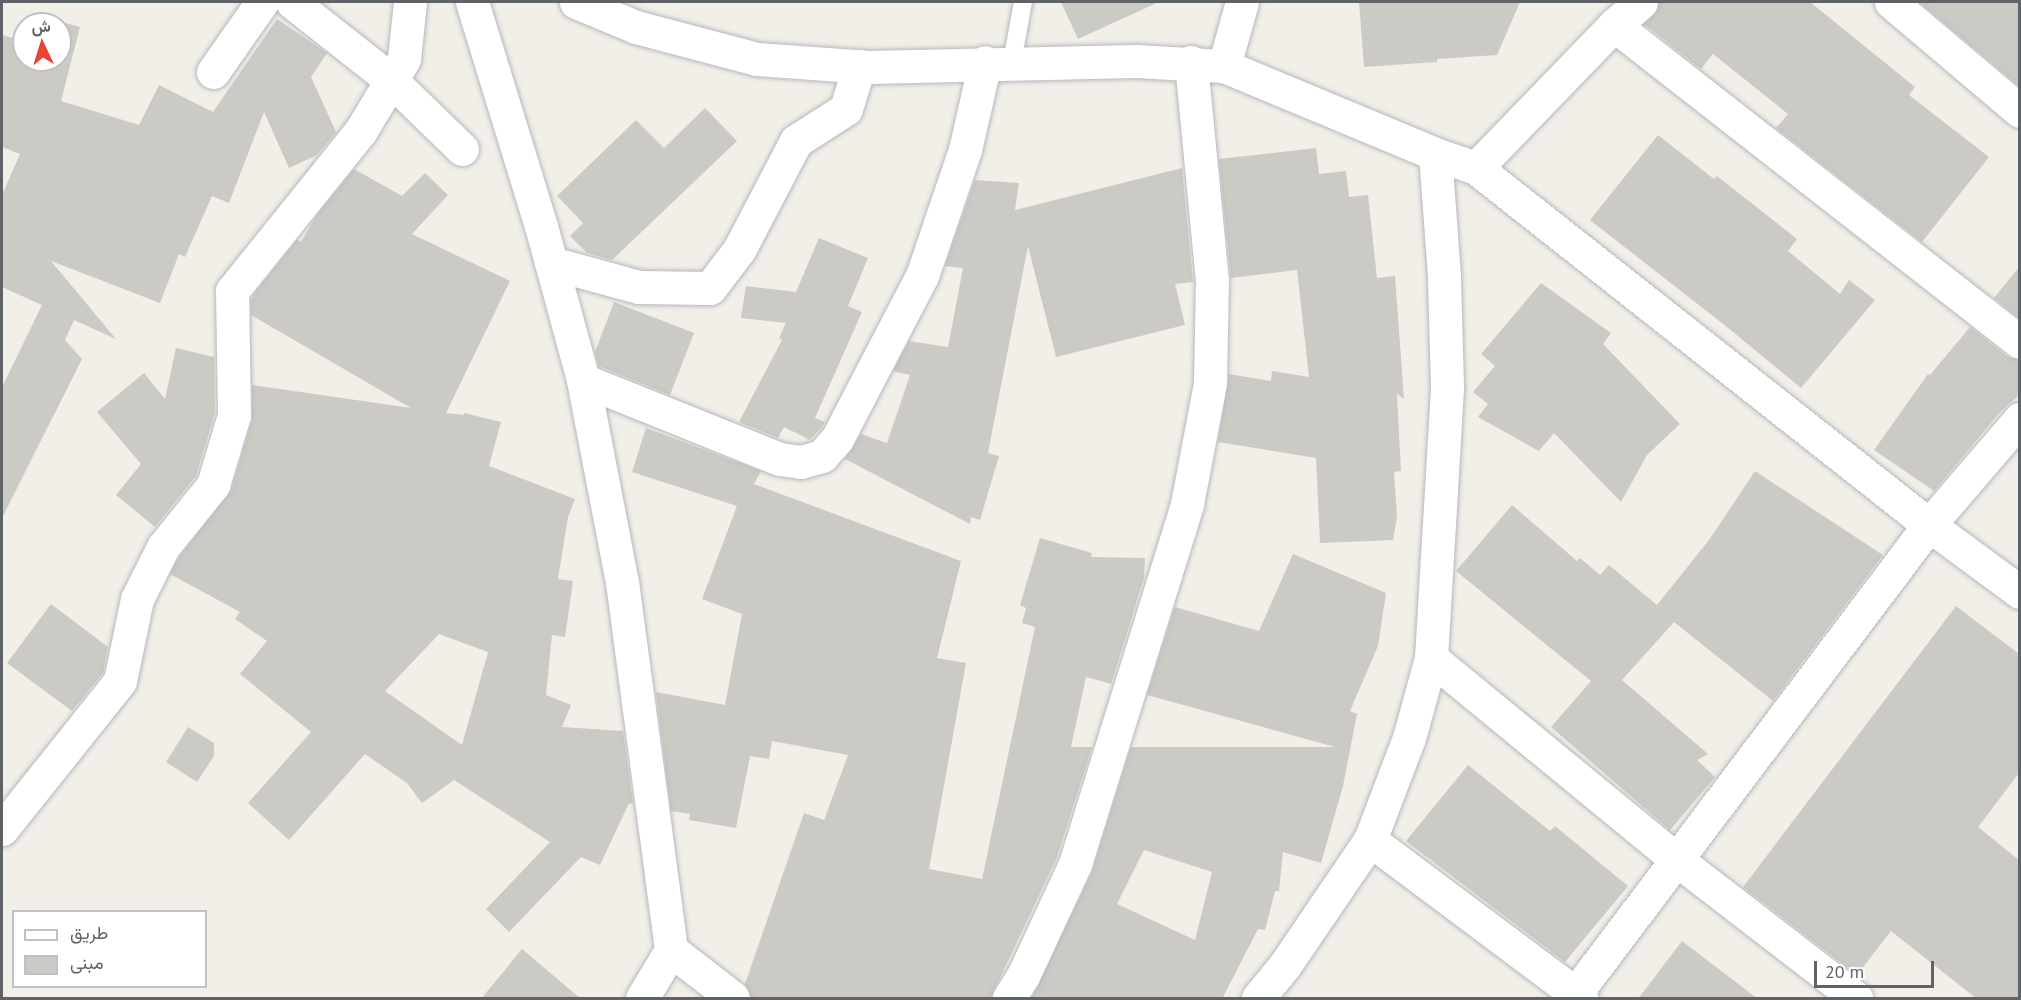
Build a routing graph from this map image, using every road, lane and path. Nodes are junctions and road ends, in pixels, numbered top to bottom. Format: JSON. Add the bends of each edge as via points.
{"nodes":[{"id":1,"x":262,"y":2,"type":"edge"},
{"id":2,"x":292,"y":2,"type":"edge"},
{"id":3,"x":410,"y":2,"type":"edge"},
{"id":4,"x":472,"y":2,"type":"edge"},
{"id":5,"x":576,"y":2,"type":"edge"},
{"id":6,"x":1023,"y":2,"type":"edge"},
{"id":7,"x":1242,"y":2,"type":"edge"},
{"id":8,"x":1641,"y":2,"type":"edge"},
{"id":9,"x":1891,"y":2,"type":"edge"},
{"id":10,"x":1614,"y":25,"type":"junction"},
{"id":11,"x":999,"y":62,"type":"junction"},
{"id":12,"x":1191,"y":62,"type":"junction"},
{"id":13,"x":859,"y":66,"type":"junction"},
{"id":14,"x":1224,"y":66,"type":"junction"},
{"id":15,"x":213,"y":72,"type":"dead end"},
{"id":16,"x":391,"y":81,"type":"junction"},
{"id":17,"x":2019,"y":111,"type":"edge"},
{"id":18,"x":462,"y":149,"type":"dead end"},
{"id":19,"x":1435,"y":154,"type":"junction"},
{"id":20,"x":1476,"y":168,"type":"junction"},
{"id":21,"x":551,"y":263,"type":"junction"},
{"id":22,"x":2019,"y":342,"type":"edge"},
{"id":23,"x":584,"y":380,"type":"junction"},
{"id":24,"x":2019,"y":419,"type":"edge"},
{"id":25,"x":1929,"y":525,"type":"junction"},
{"id":26,"x":2019,"y":592,"type":"edge"},
{"id":27,"x":1431,"y":658,"type":"junction"},
{"id":28,"x":2,"y":829,"type":"edge"},
{"id":29,"x":1370,"y":840,"type":"junction"},
{"id":30,"x":1677,"y":860,"type":"junction"},
{"id":31,"x":672,"y":950,"type":"junction"},
{"id":32,"x":1576,"y":997,"type":"edge"},
{"id":33,"x":642,"y":999,"type":"edge"},
{"id":34,"x":733,"y":999,"type":"edge"},
{"id":35,"x":1009,"y":999,"type":"edge"},
{"id":36,"x":1258,"y":999,"type":"edge"},
{"id":37,"x":1856,"y":999,"type":"edge"}],
"edges":[{"from":1,"to":15,"type":"street"},
{"from":2,"to":16,"type":"street"},
{"from":3,"to":16,"type":"street","via":[[404,60]]},
{"from":4,"to":21,"type":"street"},
{"from":5,"to":13,"type":"street","via":[[636,27],[757,59]]},
{"from":6,"to":11,"type":"lane"},
{"from":7,"to":14,"type":"street"},
{"from":8,"to":10,"type":"street"},
{"from":9,"to":17,"type":"street"},
{"from":10,"to":20,"type":"street"},
{"from":10,"to":22,"type":"street"},
{"from":11,"to":12,"type":"street"},
{"from":11,"to":13,"type":"street"},
{"from":11,"to":23,"type":"street","via":[[922,276],[837,439],[822,456],[801,462],[780,459]]},
{"from":12,"to":14,"type":"street"},
{"from":12,"to":35,"type":"street","via":[[1212,281],[1210,383],[1187,504],[1075,864]]},
{"from":13,"to":21,"type":"street","via":[[846,109],[796,141],[740,250],[710,288],[639,287]]},
{"from":14,"to":19,"type":"street"},
{"from":16,"to":18,"type":"street"},
{"from":16,"to":28,"type":"street","via":[[360,132],[232,291],[234,416],[213,485],[163,547],[137,599],[120,681]]},
{"from":19,"to":20,"type":"street"},
{"from":19,"to":27,"type":"street","via":[[1447,386]]},
{"from":20,"to":25,"type":"street"},
{"from":21,"to":23,"type":"street"},
{"from":23,"to":31,"type":"street","via":[[622,582]]},
{"from":24,"to":25,"type":"street"},
{"from":25,"to":26,"type":"street"},
{"from":25,"to":30,"type":"street"},
{"from":27,"to":29,"type":"street","via":[[1409,738]]},
{"from":27,"to":30,"type":"street"},
{"from":29,"to":32,"type":"street"},
{"from":29,"to":36,"type":"street"},
{"from":30,"to":32,"type":"street"},
{"from":30,"to":37,"type":"street"},
{"from":31,"to":33,"type":"street"},
{"from":31,"to":34,"type":"street"}]}
